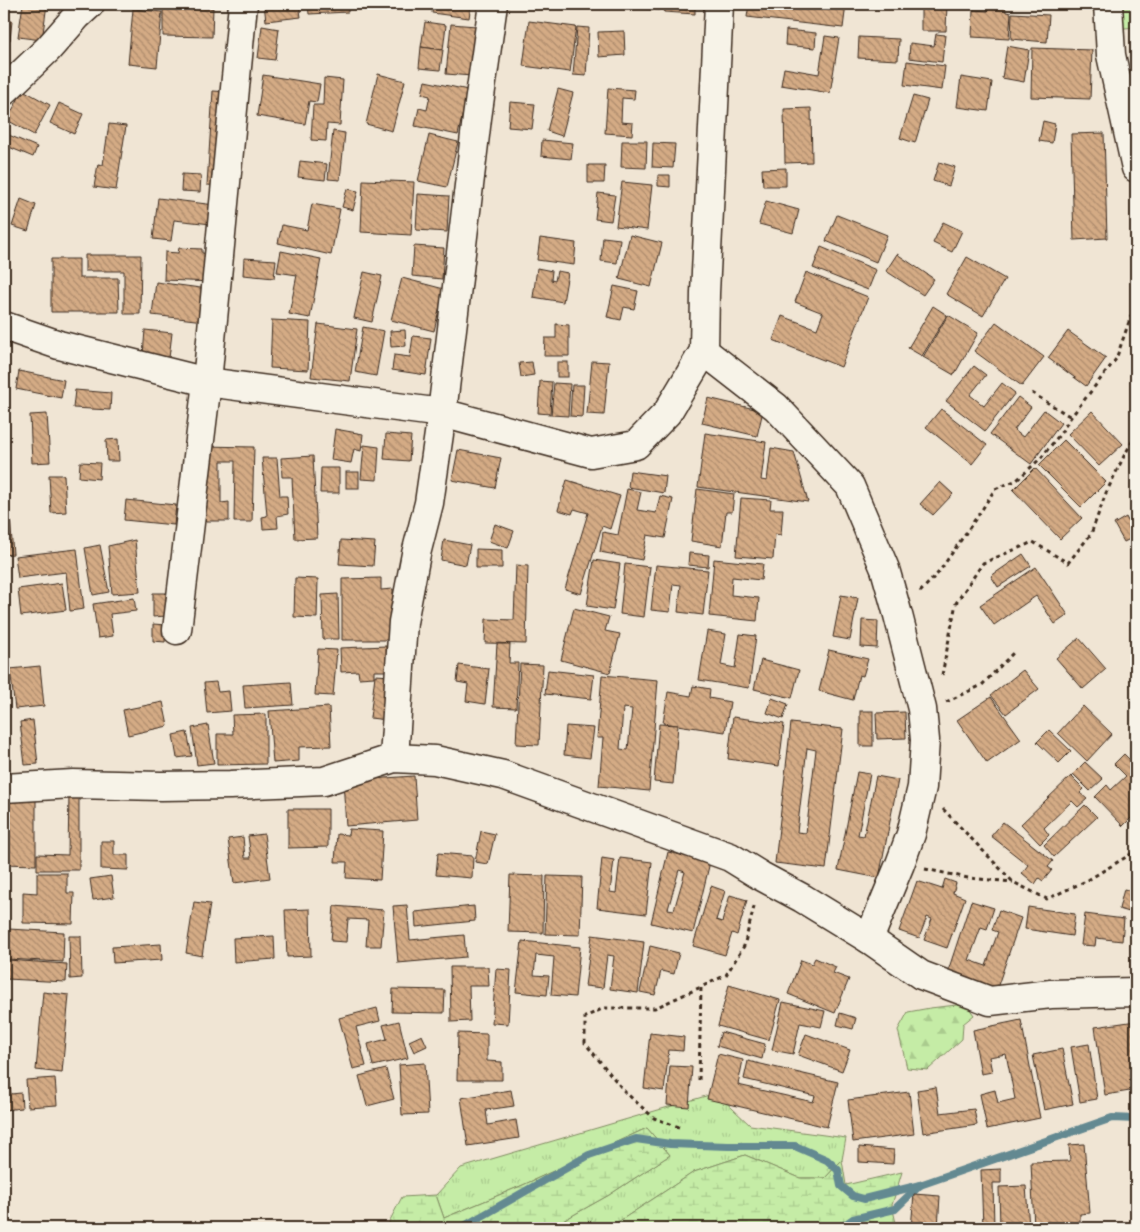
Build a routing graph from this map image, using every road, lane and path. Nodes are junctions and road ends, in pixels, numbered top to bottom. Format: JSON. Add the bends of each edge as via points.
{"nodes":[{"id":1,"x":90,"y":4,"type":"edge"},
{"id":2,"x":243,"y":4,"type":"edge"},
{"id":3,"x":494,"y":4,"type":"edge"},
{"id":4,"x":719,"y":4,"type":"edge"},
{"id":5,"x":1108,"y":4,"type":"edge"},
{"id":6,"x":4,"y":91,"type":"edge"},
{"id":7,"x":1136,"y":168,"type":"edge"},
{"id":8,"x":1136,"y":302,"type":"edge"},
{"id":9,"x":4,"y":326,"type":"edge"},
{"id":10,"x":704,"y":351,"type":"junction"},
{"id":11,"x":207,"y":382,"type":"junction"},
{"id":12,"x":1032,"y":393,"type":"dead end"},
{"id":13,"x":442,"y":413,"type":"junction"},
{"id":14,"x":1071,"y":418,"type":"junction"},
{"id":15,"x":1136,"y":435,"type":"edge"},
{"id":16,"x":898,"y":615,"type":"junction"},
{"id":17,"x":178,"y":630,"type":"dead end"},
{"id":18,"x":1015,"y":651,"type":"dead end"},
{"id":19,"x":941,"y":679,"type":"dead end"},
{"id":20,"x":922,"y":709,"type":"junction"},
{"id":21,"x":394,"y":758,"type":"junction"},
{"id":22,"x":922,"y":787,"type":"junction"},
{"id":23,"x":4,"y":788,"type":"edge"},
{"id":24,"x":1136,"y":851,"type":"edge"},
{"id":25,"x":900,"y":864,"type":"junction"},
{"id":26,"x":761,"y":876,"type":"junction"},
{"id":27,"x":1013,"y":882,"type":"junction"},
{"id":28,"x":869,"y":939,"type":"junction"},
{"id":29,"x":701,"y":987,"type":"junction"},
{"id":30,"x":1136,"y":992,"type":"edge"},
{"id":31,"x":699,"y":1080,"type":"dead end"},
{"id":32,"x":679,"y":1127,"type":"dead end"}],
"edges":[{"from":1,"to":6,"type":"street"},
{"from":2,"to":11,"type":"street"},
{"from":3,"to":13,"type":"street"},
{"from":4,"to":10,"type":"street"},
{"from":5,"to":7,"type":"street","via":[[1111,55]]},
{"from":8,"to":14,"type":"path","via":[[1116,359]]},
{"from":9,"to":11,"type":"street","via":[[59,345]]},
{"from":10,"to":13,"type":"street","via":[[668,413],[636,445],[591,453]]},
{"from":10,"to":16,"type":"street","via":[[776,407],[850,486],[885,569]]},
{"from":11,"to":13,"type":"street"},
{"from":11,"to":17,"type":"street"},
{"from":12,"to":14,"type":"path"},
{"from":13,"to":21,"type":"street","via":[[429,503],[403,622]]},
{"from":14,"to":16,"type":"path","via":[[1040,458],[1017,480],[995,489],[939,572]]},
{"from":15,"to":19,"type":"path","via":[[1106,494],[1092,534],[1068,563],[1033,542],[983,563],[956,603]]},
{"from":16,"to":20,"type":"street"},
{"from":18,"to":20,"type":"path","via":[[982,685],[936,708]]},
{"from":20,"to":22,"type":"street","via":[[925,740]]},
{"from":21,"to":23,"type":"street","via":[[324,781]]},
{"from":21,"to":26,"type":"street","via":[[435,760],[503,775],[730,857]]},
{"from":22,"to":25,"type":"street"},
{"from":22,"to":27,"type":"path"},
{"from":24,"to":27,"type":"path","via":[[1088,880],[1047,899]]},
{"from":25,"to":27,"type":"path","via":[[968,878]]},
{"from":25,"to":28,"type":"street"},
{"from":26,"to":28,"type":"street"},
{"from":26,"to":29,"type":"path","via":[[744,946],[726,975]]},
{"from":28,"to":30,"type":"street","via":[[921,975],[990,1001],[1051,994]]},
{"from":29,"to":31,"type":"path"},
{"from":29,"to":32,"type":"path","via":[[655,1008],[604,1008],[585,1018],[585,1043],[625,1092],[654,1118]]}]}
